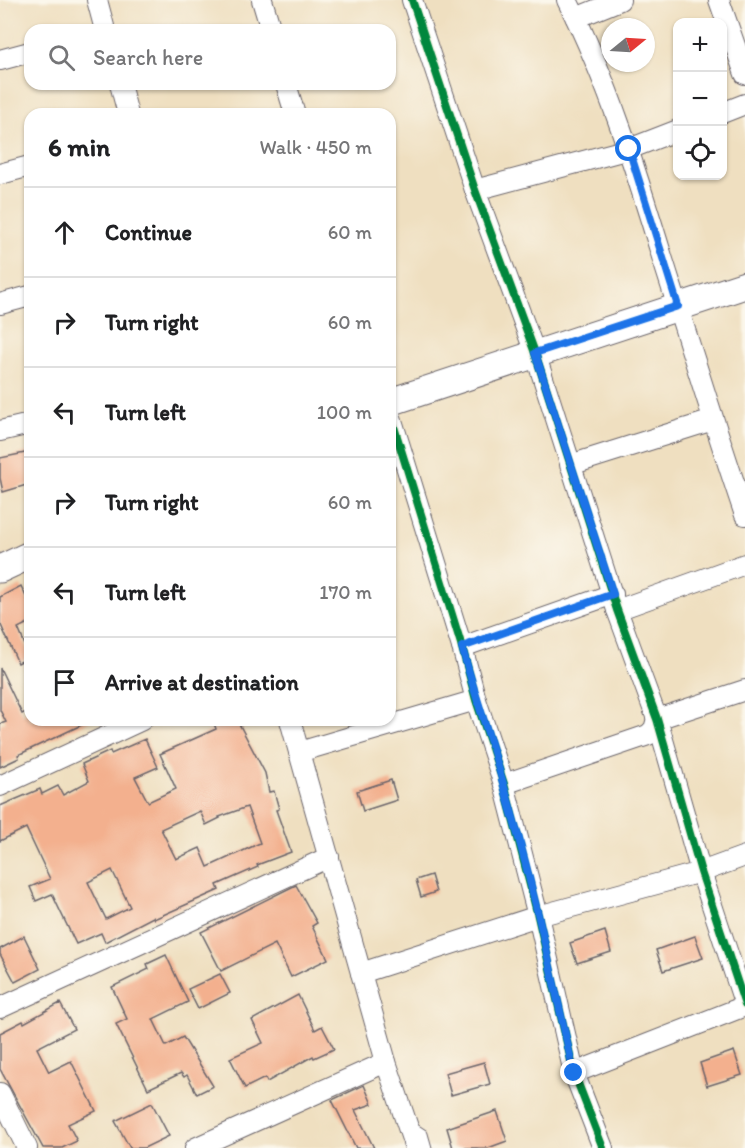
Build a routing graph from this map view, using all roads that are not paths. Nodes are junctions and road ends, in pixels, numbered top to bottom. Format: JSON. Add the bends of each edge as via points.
{"nodes":[{"id":1,"x":98,"y":0,"type":"edge"},
{"id":2,"x":262,"y":0,"type":"edge"},
{"id":3,"x":412,"y":0,"type":"edge"},
{"id":4,"x":567,"y":0,"type":"edge"},
{"id":5,"x":620,"y":0,"type":"edge"},
{"id":6,"x":719,"y":0,"type":"edge"},
{"id":7,"x":576,"y":18,"type":"junction"},
{"id":8,"x":104,"y":24,"type":"edge"},
{"id":9,"x":269,"y":24,"type":"edge"},
{"id":10,"x":24,"y":54,"type":"edge"},
{"id":11,"x":0,"y":60,"type":"edge"},
{"id":12,"x":745,"y":75,"type":"edge"},
{"id":13,"x":122,"y":90,"type":"edge"},
{"id":14,"x":288,"y":90,"type":"edge"},
{"id":15,"x":745,"y":104,"type":"edge"},
{"id":16,"x":126,"y":108,"type":"edge"},
{"id":17,"x":293,"y":108,"type":"edge"},
{"id":18,"x":727,"y":111,"type":"edge"},
{"id":19,"x":673,"y":132,"type":"edge"},
{"id":20,"x":629,"y":149,"type":"junction"},
{"id":21,"x":24,"y":168,"type":"edge"},
{"id":22,"x":0,"y":174,"type":"edge"},
{"id":23,"x":475,"y":190,"type":"junction"},
{"id":24,"x":745,"y":285,"type":"edge"},
{"id":25,"x":24,"y":298,"type":"edge"},
{"id":26,"x":0,"y":304,"type":"edge"},
{"id":27,"x":678,"y":306,"type":"junction"},
{"id":28,"x":535,"y":353,"type":"junction"},
{"id":29,"x":396,"y":400,"type":"edge"},
{"id":30,"x":713,"y":420,"type":"junction"},
{"id":31,"x":24,"y":425,"type":"edge"},
{"id":32,"x":0,"y":431,"type":"edge"},
{"id":33,"x":396,"y":433,"type":"edge"},
{"id":34,"x":570,"y":465,"type":"junction"},
{"id":35,"x":745,"y":515,"type":"edge"},
{"id":36,"x":24,"y":558,"type":"edge"},
{"id":37,"x":745,"y":564,"type":"edge"},
{"id":38,"x":0,"y":569,"type":"edge"},
{"id":39,"x":615,"y":602,"type":"junction"},
{"id":40,"x":462,"y":647,"type":"junction"},
{"id":41,"x":745,"y":690,"type":"edge"},
{"id":42,"x":476,"y":700,"type":"junction"},
{"id":43,"x":657,"y":719,"type":"junction"},
{"id":44,"x":396,"y":724,"type":"edge"},
{"id":45,"x":129,"y":726,"type":"edge"},
{"id":46,"x":292,"y":726,"type":"edge"},
{"id":47,"x":388,"y":726,"type":"edge"},
{"id":48,"x":299,"y":752,"type":"junction"},
{"id":49,"x":504,"y":784,"type":"junction"},
{"id":50,"x":0,"y":786,"type":"edge"},
{"id":51,"x":745,"y":856,"type":"edge"},
{"id":52,"x":329,"y":857,"type":"junction"},
{"id":53,"x":701,"y":872,"type":"junction"},
{"id":54,"x":538,"y":916,"type":"junction"},
{"id":55,"x":361,"y":973,"type":"junction"},
{"id":56,"x":745,"y":1005,"type":"edge"},
{"id":57,"x":0,"y":1008,"type":"edge"},
{"id":58,"x":386,"y":1062,"type":"junction"},
{"id":59,"x":574,"y":1073,"type":"junction"},
{"id":60,"x":0,"y":1093,"type":"edge"},
{"id":61,"x":407,"y":1123,"type":"junction"},
{"id":62,"x":27,"y":1148,"type":"edge"},
{"id":63,"x":195,"y":1148,"type":"edge"},
{"id":64,"x":415,"y":1148,"type":"edge"},
{"id":65,"x":427,"y":1148,"type":"edge"},
{"id":66,"x":603,"y":1148,"type":"edge"}],
"edges":[{"from":1,"to":8,"type":"street"},
{"from":2,"to":9,"type":"street"},
{"from":3,"to":23,"type":"street"},
{"from":4,"to":7,"type":"street"},
{"from":5,"to":7,"type":"street"},
{"from":6,"to":12,"type":"street"},
{"from":7,"to":20,"type":"street"},
{"from":10,"to":11,"type":"street"},
{"from":13,"to":16,"type":"street"},
{"from":14,"to":17,"type":"street"},
{"from":15,"to":18,"type":"street"},
{"from":19,"to":20,"type":"street"},
{"from":20,"to":23,"type":"street"},
{"from":20,"to":27,"type":"street"},
{"from":21,"to":22,"type":"street"},
{"from":23,"to":28,"type":"street"},
{"from":24,"to":27,"type":"street"},
{"from":25,"to":26,"type":"street"},
{"from":27,"to":28,"type":"street"},
{"from":27,"to":30,"type":"street"},
{"from":28,"to":29,"type":"street"},
{"from":28,"to":34,"type":"street"},
{"from":30,"to":34,"type":"street"},
{"from":30,"to":35,"type":"street"},
{"from":31,"to":32,"type":"street"},
{"from":33,"to":40,"type":"street"},
{"from":34,"to":39,"type":"street"},
{"from":36,"to":38,"type":"street"},
{"from":37,"to":39,"type":"street"},
{"from":39,"to":40,"type":"street"},
{"from":39,"to":43,"type":"street"},
{"from":40,"to":42,"type":"street"},
{"from":41,"to":43,"type":"street"},
{"from":42,"to":44,"type":"street"},
{"from":42,"to":49,"type":"street"},
{"from":43,"to":49,"type":"street","via":[[648,735]]},
{"from":43,"to":53,"type":"street"},
{"from":45,"to":50,"type":"street"},
{"from":46,"to":48,"type":"street"},
{"from":47,"to":48,"type":"street"},
{"from":48,"to":52,"type":"street"},
{"from":49,"to":54,"type":"street"},
{"from":51,"to":53,"type":"street"},
{"from":52,"to":55,"type":"street"},
{"from":52,"to":57,"type":"street"},
{"from":53,"to":54,"type":"street"},
{"from":53,"to":56,"type":"street"},
{"from":54,"to":55,"type":"street"},
{"from":54,"to":59,"type":"street"},
{"from":55,"to":58,"type":"street"},
{"from":56,"to":59,"type":"street"},
{"from":58,"to":61,"type":"street"},
{"from":58,"to":63,"type":"street"},
{"from":59,"to":66,"type":"street"},
{"from":60,"to":62,"type":"street"},
{"from":61,"to":64,"type":"street"},
{"from":61,"to":65,"type":"lane","via":[[423,1134]]}]}
